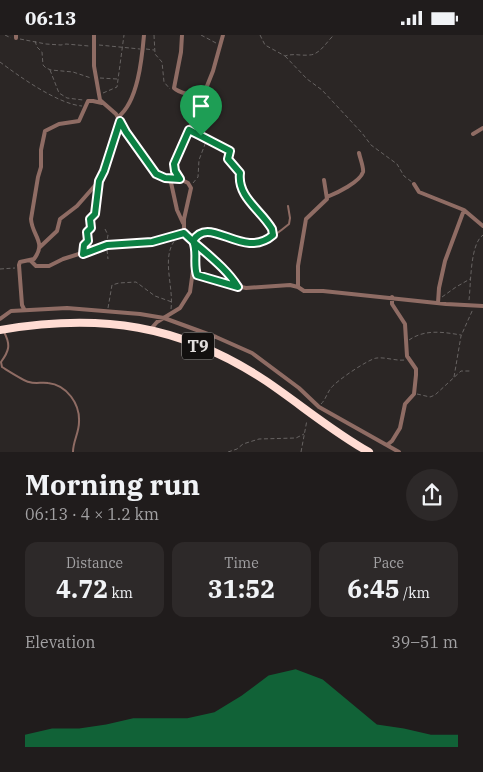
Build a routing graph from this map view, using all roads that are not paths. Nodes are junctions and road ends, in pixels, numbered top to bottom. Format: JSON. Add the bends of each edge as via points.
{"nodes":[{"id":1,"x":94,"y":35,"type":"edge"},
{"id":2,"x":144,"y":35,"type":"edge"},
{"id":3,"x":182,"y":35,"type":"edge"},
{"id":4,"x":223,"y":35,"type":"edge"},
{"id":5,"x":201,"y":101,"type":"junction"},
{"id":6,"x":102,"y":103,"type":"junction"},
{"id":7,"x":119,"y":119,"type":"junction"},
{"id":8,"x":483,"y":128,"type":"edge"},
{"id":9,"x":473,"y":134,"type":"dead end"},
{"id":10,"x":359,"y":153,"type":"dead end"},
{"id":11,"x":170,"y":178,"type":"junction"},
{"id":12,"x":180,"y":179,"type":"junction"},
{"id":13,"x":324,"y":180,"type":"dead end"},
{"id":14,"x":414,"y":184,"type":"road end"},
{"id":15,"x":328,"y":197,"type":"junction"},
{"id":16,"x":288,"y":206,"type":"dead end"},
{"id":17,"x":464,"y":210,"type":"junction"},
{"id":18,"x":183,"y":223,"type":"junction"},
{"id":19,"x":483,"y":226,"type":"edge"},
{"id":20,"x":186,"y":235,"type":"junction"},
{"id":21,"x":194,"y":240,"type":"junction"},
{"id":22,"x":40,"y":247,"type":"junction"},
{"id":23,"x":194,"y":259,"type":"junction"},
{"id":24,"x":31,"y":261,"type":"junction"},
{"id":25,"x":197,"y":275,"type":"junction"},
{"id":26,"x":192,"y":279,"type":"junction"},
{"id":27,"x":298,"y":287,"type":"junction"},
{"id":28,"x":392,"y":297,"type":"junction"},
{"id":29,"x":438,"y":302,"type":"junction"},
{"id":30,"x":483,"y":306,"type":"edge"},
{"id":31,"x":24,"y":309,"type":"junction"},
{"id":32,"x":164,"y":318,"type":"junction"},
{"id":33,"x":0,"y":319,"type":"edge"},
{"id":34,"x":1,"y":329,"type":"edge"},
{"id":35,"x":150,"y":330,"type":"junction"},
{"id":36,"x":387,"y":445,"type":"junction"},
{"id":37,"x":73,"y":452,"type":"edge"},
{"id":38,"x":370,"y":452,"type":"edge"},
{"id":39,"x":399,"y":452,"type":"edge"}],
"edges":[{"from":1,"to":6,"type":"street","via":[[98,96]]},
{"from":2,"to":7,"type":"street","via":[[144,49],[132,96]]},
{"from":3,"to":5,"type":"street","via":[[175,90],[198,97]]},
{"from":4,"to":5,"type":"street"},
{"from":5,"to":12,"type":"street","via":[[174,164]]},
{"from":6,"to":7,"type":"street"},
{"from":6,"to":22,"type":"street","via":[[93,101],[86,104],[79,121],[59,124],[44,132],[31,219]]},
{"from":7,"to":11,"type":"street","via":[[152,169],[160,177]]},
{"from":7,"to":22,"type":"street","via":[[99,181],[77,206],[60,219],[57,231]]},
{"from":8,"to":9,"type":"street"},
{"from":10,"to":15,"type":"street","via":[[362,174]]},
{"from":11,"to":12,"type":"street"},
{"from":11,"to":18,"type":"street"},
{"from":12,"to":18,"type":"street","via":[[190,185],[191,192]]},
{"from":13,"to":15,"type":"street"},
{"from":14,"to":17,"type":"street","via":[[419,192]]},
{"from":15,"to":27,"type":"street","via":[[306,219]]},
{"from":16,"to":21,"type":"lane","via":[[288,224],[258,244],[206,231]]},
{"from":17,"to":19,"type":"street"},
{"from":17,"to":29,"type":"street","via":[[445,261]]},
{"from":18,"to":20,"type":"street"},
{"from":20,"to":21,"type":"street"},
{"from":20,"to":24,"type":"street","via":[[152,242],[107,245],[45,267],[36,266]]},
{"from":21,"to":23,"type":"street"},
{"from":22,"to":24,"type":"street"},
{"from":23,"to":25,"type":"street"},
{"from":23,"to":26,"type":"street"},
{"from":24,"to":31,"type":"street","via":[[20,262],[18,268]]},
{"from":25,"to":26,"type":"street"},
{"from":25,"to":27,"type":"street","via":[[238,287]]},
{"from":26,"to":32,"type":"street","via":[[184,303]]},
{"from":27,"to":28,"type":"street","via":[[304,291]]},
{"from":28,"to":29,"type":"street"},
{"from":28,"to":36,"type":"street","via":[[392,304],[405,324],[406,355],[416,369],[414,394],[405,404],[400,428]]},
{"from":29,"to":30,"type":"street"},
{"from":31,"to":32,"type":"street","via":[[67,308]]},
{"from":31,"to":33,"type":"street","via":[[10,311]]},
{"from":32,"to":35,"type":"street"},
{"from":32,"to":36,"type":"street","via":[[252,353],[319,407]]},
{"from":34,"to":35,"type":"highway","number":"T9","via":[[94,322]]},
{"from":34,"to":37,"type":"lane","via":[[9,346],[8,354],[1,362],[2,367],[28,382],[57,385],[72,398],[80,421]]},
{"from":35,"to":38,"type":"highway","number":"T9","via":[[229,359]]},
{"from":36,"to":39,"type":"street"}]}
